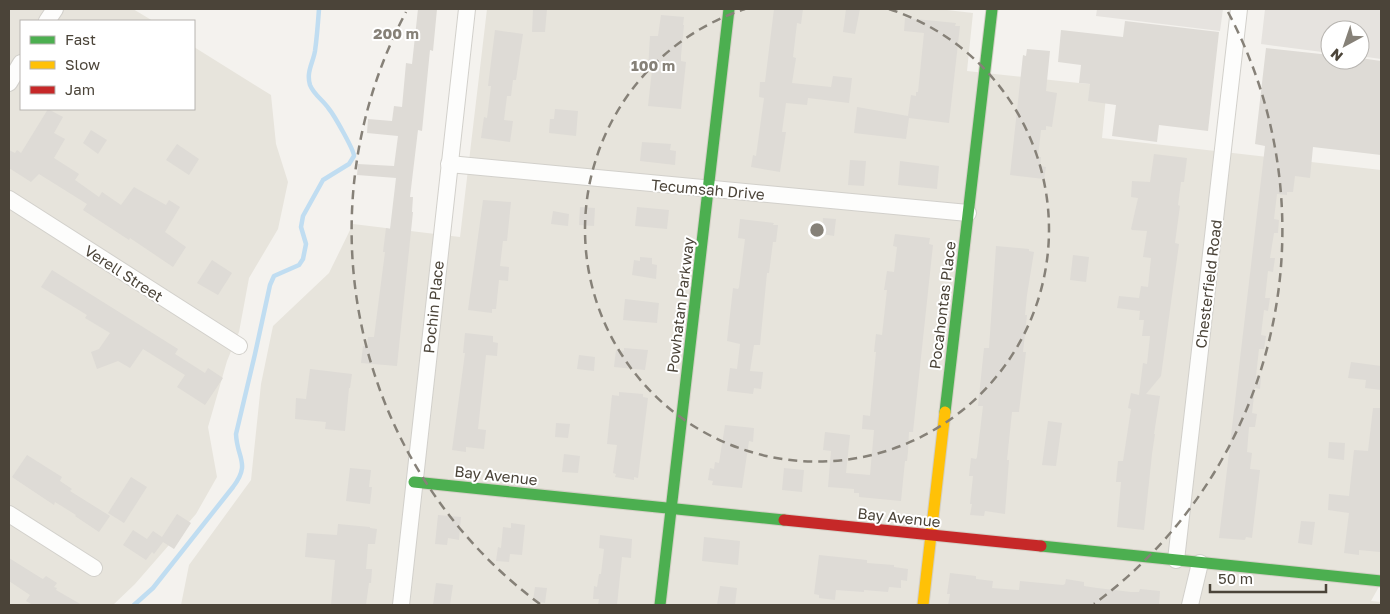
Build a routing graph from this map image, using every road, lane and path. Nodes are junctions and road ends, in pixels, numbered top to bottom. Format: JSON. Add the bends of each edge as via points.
{"nodes":[{"id":1,"x":55,"y":9,"type":"edge"},
{"id":2,"x":466,"y":9,"type":"edge"},
{"id":3,"x":729,"y":9,"type":"edge"},
{"id":4,"x":992,"y":9,"type":"edge"},
{"id":5,"x":1240,"y":9,"type":"edge"},
{"id":6,"x":49,"y":20,"type":"edge"},
{"id":7,"x":20,"y":65,"type":"edge"},
{"id":8,"x":9,"y":82,"type":"edge"},
{"id":9,"x":449,"y":164,"type":"junction"},
{"id":10,"x":709,"y":189,"type":"junction"},
{"id":11,"x":9,"y":199,"type":"edge"},
{"id":12,"x":968,"y":213,"type":"junction"},
{"id":13,"x":239,"y":346,"type":"dead end"},
{"id":14,"x":414,"y":482,"type":"junction"},
{"id":15,"x":672,"y":508,"type":"junction"},
{"id":16,"x":9,"y":514,"type":"edge"},
{"id":17,"x":930,"y":535,"type":"junction"},
{"id":18,"x":1176,"y":560,"type":"junction"},
{"id":19,"x":1200,"y":563,"type":"junction"},
{"id":20,"x":94,"y":568,"type":"dead end"},
{"id":21,"x":1381,"y":582,"type":"edge"},
{"id":22,"x":401,"y":605,"type":"edge"},
{"id":23,"x":660,"y":605,"type":"edge"},
{"id":24,"x":922,"y":605,"type":"edge"},
{"id":25,"x":1190,"y":605,"type":"edge"}],
"edges":[{"from":1,"to":6,"type":"street"},
{"from":2,"to":9,"type":"street","name":"Pochin Place"},
{"from":3,"to":10,"type":"street","name":"Powhatan Parkway"},
{"from":4,"to":12,"type":"street","name":"Pocahontas Place"},
{"from":5,"to":18,"type":"street","name":"Chesterfield Road"},
{"from":7,"to":8,"type":"street"},
{"from":9,"to":10,"type":"street","name":"Tecumsah Drive"},
{"from":9,"to":14,"type":"street","name":"Pochin Place"},
{"from":10,"to":12,"type":"street","name":"Tecumsah Drive"},
{"from":10,"to":15,"type":"street","name":"Powhatan Parkway"},
{"from":11,"to":13,"type":"street","name":"Verell Street"},
{"from":12,"to":17,"type":"street","name":"Pocahontas Place"},
{"from":14,"to":15,"type":"street","name":"Bay Avenue"},
{"from":14,"to":22,"type":"street","name":"Pochin Place"},
{"from":15,"to":17,"type":"street","name":"Bay Avenue"},
{"from":15,"to":23,"type":"street","name":"Powhatan Parkway"},
{"from":16,"to":20,"type":"street"},
{"from":17,"to":18,"type":"street","name":"Bay Avenue"},
{"from":17,"to":24,"type":"street","name":"Pocahontas Place"},
{"from":18,"to":19,"type":"street","name":"Bay Avenue"},
{"from":19,"to":21,"type":"street","name":"Bay Avenue"},
{"from":19,"to":25,"type":"street"}]}
